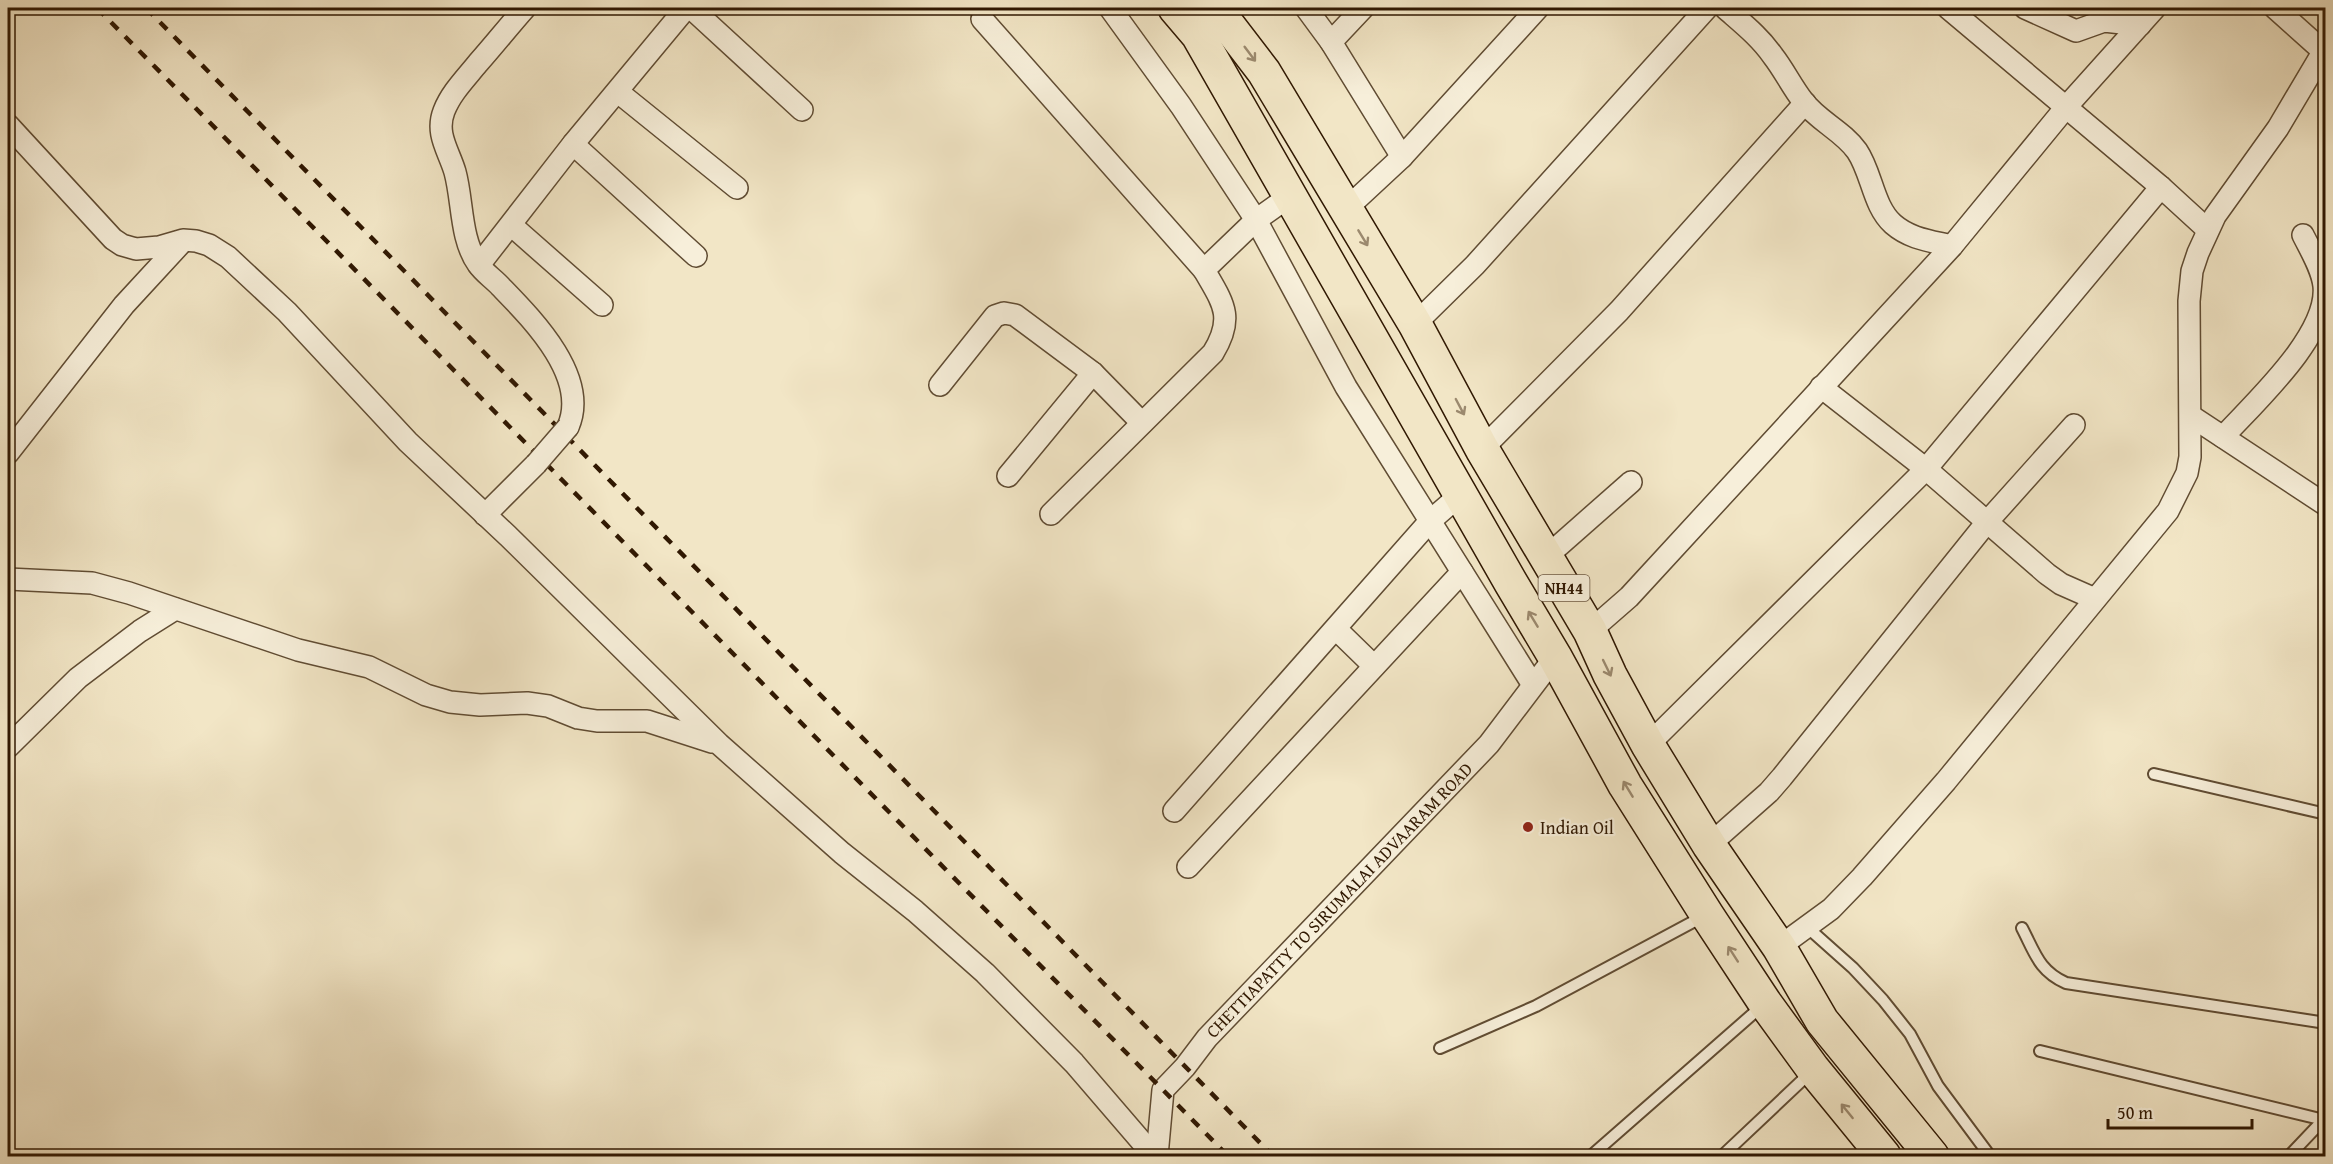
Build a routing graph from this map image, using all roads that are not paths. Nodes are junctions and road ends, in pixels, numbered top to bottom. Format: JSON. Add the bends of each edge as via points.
{"nodes":[{"id":1,"x":525,"y":8,"type":"edge"},
{"id":2,"x":686,"y":8,"type":"edge"},
{"id":3,"x":691,"y":8,"type":"edge"},
{"id":4,"x":1110,"y":8,"type":"edge"},
{"id":5,"x":1175,"y":8,"type":"edge"},
{"id":6,"x":1215,"y":8,"type":"edge"},
{"id":7,"x":1306,"y":8,"type":"edge"},
{"id":8,"x":1363,"y":8,"type":"edge"},
{"id":9,"x":1538,"y":8,"type":"edge"},
{"id":10,"x":1707,"y":8,"type":"edge"},
{"id":11,"x":1725,"y":8,"type":"edge"},
{"id":12,"x":1948,"y":8,"type":"edge"},
{"id":13,"x":2025,"y":8,"type":"edge"},
{"id":14,"x":2155,"y":8,"type":"edge"},
{"id":15,"x":2275,"y":8,"type":"edge"},
{"id":16,"x":982,"y":19,"type":"dead end"},
{"id":17,"x":2140,"y":25,"type":"junction"},
{"id":18,"x":1331,"y":42,"type":"junction"},
{"id":19,"x":2324,"y":49,"type":"edge"},
{"id":20,"x":618,"y":92,"type":"junction"},
{"id":21,"x":1805,"y":103,"type":"junction"},
{"id":22,"x":2067,"y":106,"type":"junction"},
{"id":23,"x":802,"y":110,"type":"dead end"},
{"id":24,"x":8,"y":125,"type":"edge"},
{"id":25,"x":573,"y":144,"type":"junction"},
{"id":26,"x":1402,"y":157,"type":"junction"},
{"id":27,"x":2161,"y":187,"type":"junction"},
{"id":28,"x":737,"y":188,"type":"dead end"},
{"id":29,"x":1290,"y":196,"type":"junction"},
{"id":30,"x":1346,"y":209,"type":"junction"},
{"id":31,"x":1256,"y":220,"type":"junction"},
{"id":32,"x":511,"y":225,"type":"junction"},
{"id":33,"x":2208,"y":230,"type":"junction"},
{"id":34,"x":2303,"y":235,"type":"dead end"},
{"id":35,"x":183,"y":240,"type":"junction"},
{"id":36,"x":1952,"y":246,"type":"junction"},
{"id":37,"x":696,"y":256,"type":"dead end"},
{"id":38,"x":478,"y":265,"type":"junction"},
{"id":39,"x":1204,"y":270,"type":"junction"},
{"id":40,"x":602,"y":305,"type":"dead end"},
{"id":41,"x":1415,"y":324,"type":"junction"},
{"id":42,"x":1093,"y":373,"type":"junction"},
{"id":43,"x":940,"y":384,"type":"dead end"},
{"id":44,"x":1821,"y":387,"type":"junction"},
{"id":45,"x":2191,"y":416,"type":"junction"},
{"id":46,"x":1142,"y":423,"type":"junction"},
{"id":47,"x":2074,"y":424,"type":"dead end"},
{"id":48,"x":2223,"y":437,"type":"junction"},
{"id":49,"x":1482,"y":449,"type":"junction"},
{"id":50,"x":8,"y":453,"type":"edge"},
{"id":51,"x":1926,"y":469,"type":"junction"},
{"id":52,"x":1008,"y":476,"type":"dead end"},
{"id":53,"x":1631,"y":482,"type":"dead end"},
{"id":54,"x":1460,"y":495,"type":"junction"},
{"id":55,"x":2325,"y":505,"type":"edge"},
{"id":56,"x":1051,"y":514,"type":"dead end"},
{"id":57,"x":485,"y":515,"type":"junction"},
{"id":58,"x":1430,"y":521,"type":"junction"},
{"id":59,"x":1987,"y":522,"type":"junction"},
{"id":60,"x":1546,"y":557,"type":"junction"},
{"id":61,"x":1462,"y":572,"type":"junction"},
{"id":62,"x":8,"y":579,"type":"edge"},
{"id":63,"x":2095,"y":599,"type":"junction"},
{"id":64,"x":175,"y":609,"type":"junction"},
{"id":65,"x":1336,"y":630,"type":"junction"},
{"id":66,"x":1590,"y":632,"type":"junction"},
{"id":67,"x":1555,"y":657,"type":"junction"},
{"id":68,"x":1374,"y":666,"type":"junction"},
{"id":69,"x":1533,"y":684,"type":"junction"},
{"id":70,"x":719,"y":744,"type":"junction"},
{"id":71,"x":1648,"y":745,"type":"junction"},
{"id":72,"x":8,"y":747,"type":"edge"},
{"id":73,"x":2154,"y":774,"type":"dead end"},
{"id":74,"x":1174,"y":811,"type":"dead end"},
{"id":75,"x":2325,"y":814,"type":"edge"},
{"id":76,"x":1709,"y":845,"type":"junction"},
{"id":77,"x":1188,"y":867,"type":"dead end"},
{"id":78,"x":1707,"y":915,"type":"junction"},
{"id":79,"x":1807,"y":927,"type":"junction"},
{"id":80,"x":2022,"y":928,"type":"dead end"},
{"id":81,"x":1779,"y":947,"type":"junction"},
{"id":82,"x":1765,"y":1003,"type":"junction"},
{"id":83,"x":2325,"y":1023,"type":"edge"},
{"id":84,"x":1440,"y":1048,"type":"dead end"},
{"id":85,"x":2040,"y":1051,"type":"dead end"},
{"id":86,"x":1813,"y":1069,"type":"junction"},
{"id":87,"x":2325,"y":1118,"type":"edge"},
{"id":88,"x":1593,"y":1155,"type":"edge"},
{"id":89,"x":1155,"y":1156,"type":"edge"},
{"id":90,"x":1722,"y":1156,"type":"edge"},
{"id":91,"x":1884,"y":1156,"type":"edge"},
{"id":92,"x":1932,"y":1156,"type":"edge"},
{"id":93,"x":1990,"y":1156,"type":"edge"},
{"id":94,"x":2289,"y":1156,"type":"edge"}],
"edges":[{"from":1,"to":38,"type":"street","via":[[451,96],[440,124],[442,142],[456,175],[470,249]]},
{"from":2,"to":20,"type":"street"},
{"from":3,"to":23,"type":"street"},
{"from":4,"to":31,"type":"street"},
{"from":5,"to":29,"type":"highway","number":"NH44","via":[[1198,35]]},
{"from":6,"to":30,"type":"highway","number":"NH44","one_way":true,"via":[[1264,72]]},
{"from":7,"to":18,"type":"street"},
{"from":8,"to":18,"type":"street"},
{"from":9,"to":26,"type":"street"},
{"from":10,"to":41,"type":"street","via":[[1475,265]]},
{"from":11,"to":21,"type":"street","via":[[1768,48]]},
{"from":12,"to":22,"type":"street"},
{"from":13,"to":17,"type":"street","via":[[2076,31],[2104,21]]},
{"from":14,"to":17,"type":"street"},
{"from":15,"to":19,"type":"street"},
{"from":16,"to":39,"type":"street"},
{"from":17,"to":22,"type":"street"},
{"from":18,"to":26,"type":"street"},
{"from":19,"to":33,"type":"street","via":[[2278,128]]},
{"from":20,"to":25,"type":"street"},
{"from":20,"to":28,"type":"street"},
{"from":21,"to":36,"type":"street","via":[[1858,152],[1884,215],[1904,232]]},
{"from":21,"to":49,"type":"street","via":[[1619,311]]},
{"from":22,"to":27,"type":"street"},
{"from":22,"to":36,"type":"street"},
{"from":24,"to":35,"type":"street","via":[[122,245],[136,249]]},
{"from":25,"to":32,"type":"street"},
{"from":25,"to":37,"type":"street"},
{"from":26,"to":30,"type":"street"},
{"from":27,"to":33,"type":"street"},
{"from":27,"to":51,"type":"street"},
{"from":29,"to":31,"type":"street"},
{"from":29,"to":54,"type":"highway","number":"NH44"},
{"from":30,"to":41,"type":"highway","number":"NH44","one_way":true},
{"from":31,"to":39,"type":"street"},
{"from":31,"to":58,"type":"street","via":[[1346,387]]},
{"from":32,"to":38,"type":"street"},
{"from":32,"to":40,"type":"street"},
{"from":33,"to":45,"type":"street","via":[[2192,271],[2189,301]]},
{"from":34,"to":48,"type":"street","via":[[2324,286],[2317,323],[2300,351]]},
{"from":35,"to":50,"type":"street","via":[[124,305]]},
{"from":35,"to":57,"type":"street","via":[[209,245],[228,256],[287,312],[408,442]]},
{"from":36,"to":44,"type":"street"},
{"from":38,"to":57,"type":"street","bridge":true,"via":[[538,326],[563,365],[573,410],[568,427]]},
{"from":39,"to":46,"type":"street","via":[[1224,306],[1226,320],[1221,339]]},
{"from":41,"to":49,"type":"highway","number":"NH44","one_way":true},
{"from":42,"to":43,"type":"street","via":[[1015,315],[1004,313],[995,316]]},
{"from":42,"to":46,"type":"street"},
{"from":42,"to":52,"type":"street"},
{"from":44,"to":51,"type":"street"},
{"from":44,"to":66,"type":"street","via":[[1629,597]]},
{"from":45,"to":48,"type":"street"},
{"from":45,"to":63,"type":"street","via":[[2190,457],[2178,493],[2150,534]]},
{"from":46,"to":56,"type":"street"},
{"from":47,"to":59,"type":"street"},
{"from":48,"to":55,"type":"street"},
{"from":49,"to":60,"type":"highway","number":"NH44"},
{"from":51,"to":59,"type":"street"},
{"from":51,"to":71,"type":"street"},
{"from":53,"to":60,"type":"street"},
{"from":54,"to":58,"type":"street"},
{"from":67,"to":54,"type":"highway","number":"NH44","one_way":true},
{"from":57,"to":70,"type":"street"},
{"from":58,"to":61,"type":"street"},
{"from":58,"to":65,"type":"street"},
{"from":59,"to":63,"type":"street","via":[[2061,584]]},
{"from":59,"to":76,"type":"street","via":[[1782,777]]},
{"from":60,"to":66,"type":"highway","number":"NH44"},
{"from":61,"to":68,"type":"street"},
{"from":61,"to":69,"type":"street"},
{"from":62,"to":64,"type":"street","via":[[92,583]]},
{"from":63,"to":79,"type":"street","via":[[1869,869],[1831,909]]},
{"from":64,"to":70,"type":"street","via":[[298,650],[369,667],[426,695],[450,702],[548,706],[587,720],[647,722]]},
{"from":64,"to":72,"type":"street","via":[[78,678]]},
{"from":65,"to":68,"type":"street"},
{"from":65,"to":74,"type":"street"},
{"from":66,"to":71,"type":"highway","number":"NH44","one_way":true},
{"from":67,"to":69,"type":"street","name":"CHETTIAPATTY TO SIRUMALAI ADVAARAM ROAD"},
{"from":78,"to":67,"type":"highway","number":"NH44","one_way":true,"via":[[1625,785]]},
{"from":68,"to":77,"type":"street"},
{"from":69,"to":89,"type":"street","name":"CHETTIAPATTY TO SIRUMALAI ADVAARAM ROAD","via":[[1489,744],[1207,1038],[1162,1090]]},
{"from":70,"to":89,"type":"street","via":[[985,973],[1074,1063]]},
{"from":71,"to":76,"type":"highway","number":"NH44"},
{"from":73,"to":75,"type":"lane"},
{"from":76,"to":81,"type":"highway","number":"NH44"},
{"from":82,"to":78,"type":"highway","number":"NH44","one_way":true},
{"from":78,"to":84,"type":"lane","via":[[1536,1006]]},
{"from":79,"to":81,"type":"street"},
{"from":79,"to":93,"type":"lane","via":[[1883,1000],[1910,1034],[1938,1086]]},
{"from":80,"to":83,"type":"lane","via":[[2043,968],[2066,983]]},
{"from":81,"to":92,"type":"highway","number":"NH44","via":[[1822,1021]]},
{"from":82,"to":86,"type":"highway","number":"NH44"},
{"from":82,"to":88,"type":"lane"},
{"from":85,"to":87,"type":"lane"},
{"from":86,"to":90,"type":"lane"},
{"from":91,"to":86,"type":"highway","number":"NH44","one_way":true},
{"from":87,"to":94,"type":"lane"}]}
